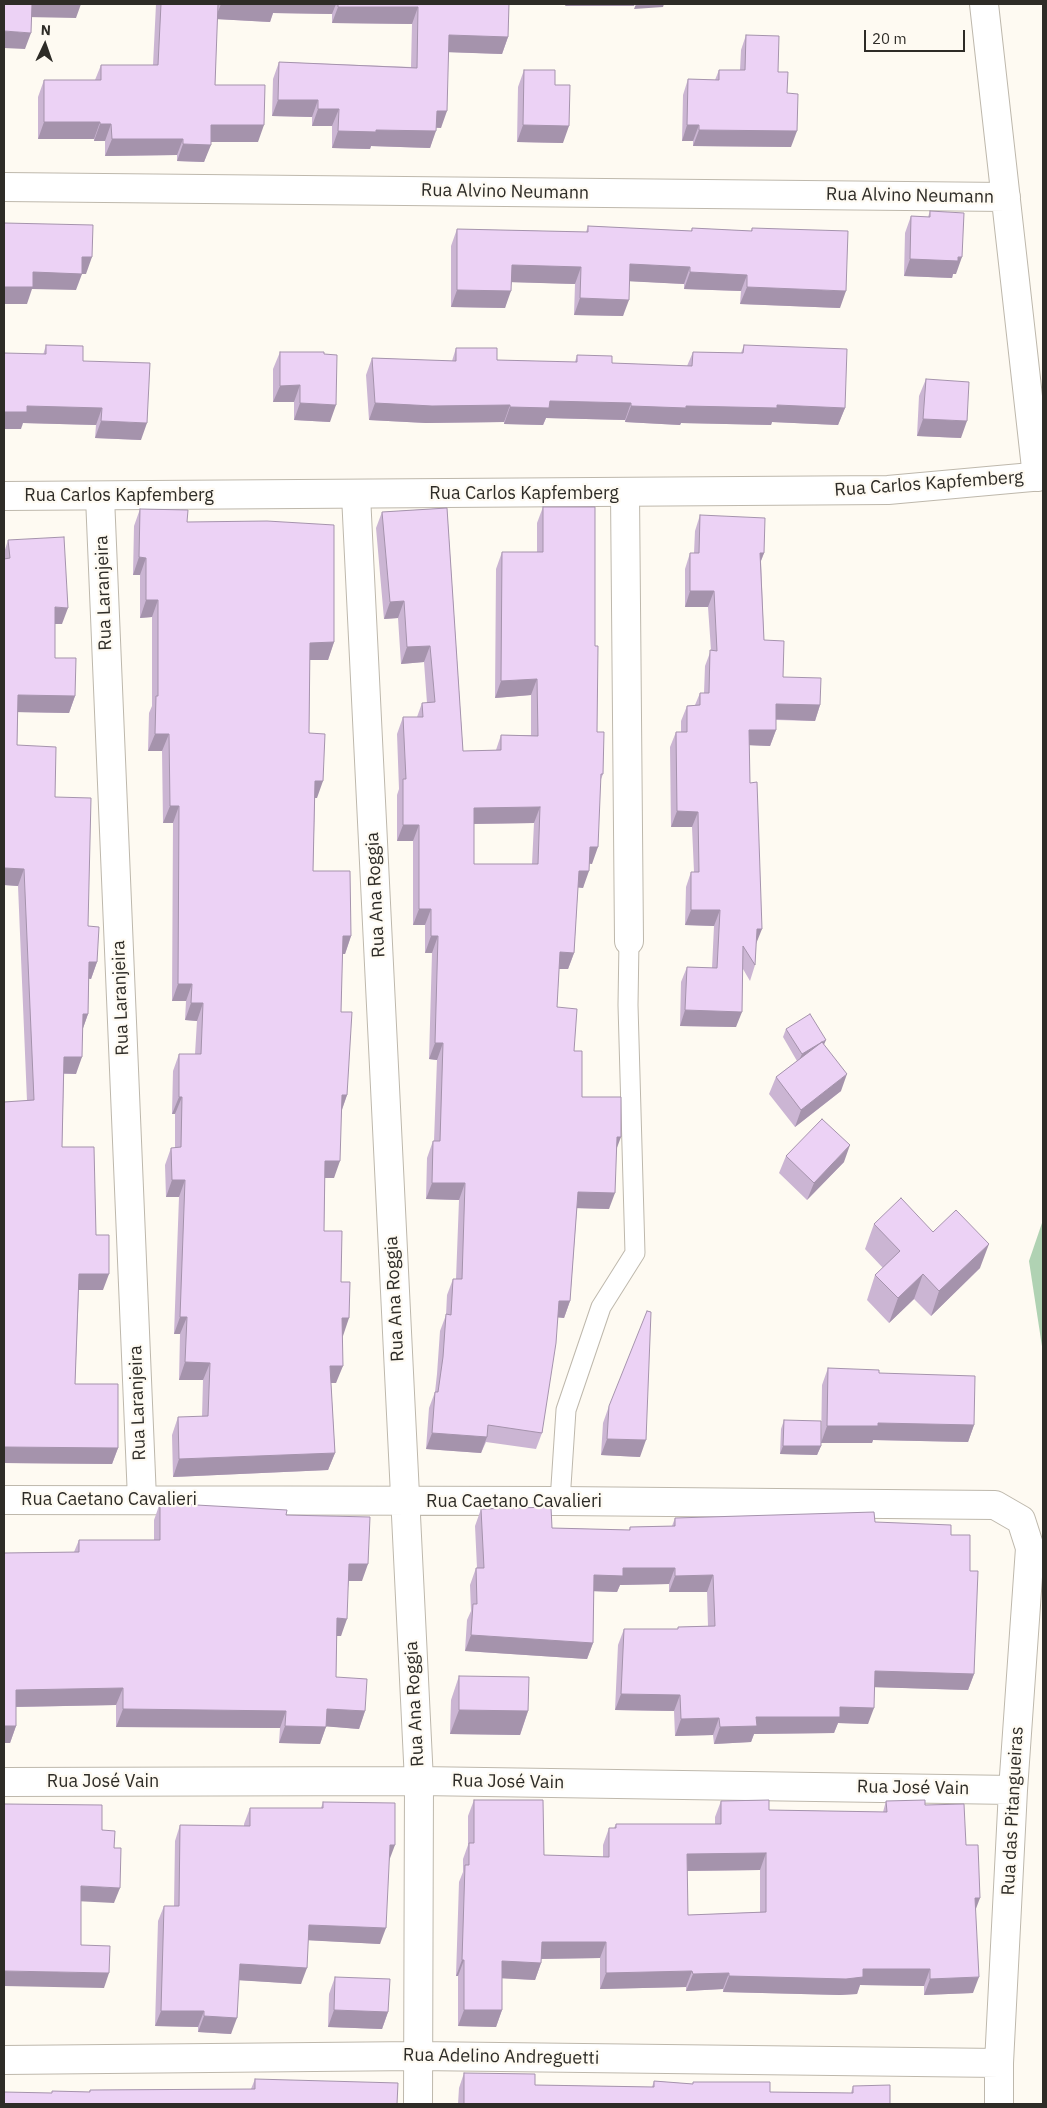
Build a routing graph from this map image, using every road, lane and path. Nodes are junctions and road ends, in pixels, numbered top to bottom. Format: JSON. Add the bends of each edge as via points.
{"nodes":[{"id":1,"x":984,"y":4,"type":"edge"},
{"id":2,"x":4,"y":187,"type":"edge"},
{"id":3,"x":1006,"y":197,"type":"junction"},
{"id":4,"x":1040,"y":476,"type":"edge"},
{"id":5,"x":625,"y":493,"type":"junction"},
{"id":6,"x":356,"y":495,"type":"junction"},
{"id":7,"x":4,"y":496,"type":"edge"},
{"id":8,"x":100,"y":497,"type":"junction"},
{"id":9,"x":628,"y":941,"type":"joint"},
{"id":10,"x":4,"y":1500,"type":"edge"},
{"id":11,"x":142,"y":1500,"type":"junction"},
{"id":12,"x":560,"y":1501,"type":"junction"},
{"id":13,"x":405,"y":1502,"type":"junction"},
{"id":14,"x":1021,"y":1520,"type":"joint"},
{"id":15,"x":419,"y":1781,"type":"junction"},
{"id":16,"x":4,"y":1782,"type":"edge"},
{"id":17,"x":1013,"y":1790,"type":"junction"},
{"id":18,"x":417,"y":2056,"type":"junction"},
{"id":19,"x":4,"y":2060,"type":"edge"},
{"id":20,"x":999,"y":2063,"type":"junction"},
{"id":21,"x":418,"y":2104,"type":"edge"},
{"id":22,"x":999,"y":2104,"type":"edge"}],
"edges":[{"from":1,"to":3,"type":"street"},
{"from":2,"to":3,"type":"street","name":"Rua Alvino Neumann"},
{"from":3,"to":4,"type":"street"},
{"from":4,"to":5,"type":"street","name":"Rua Carlos Kapfemberg","via":[[888,490]]},
{"from":5,"to":6,"type":"street","name":"Rua Carlos Kapfemberg"},
{"from":5,"to":9,"type":"street"},
{"from":6,"to":8,"type":"street","name":"Rua Carlos Kapfemberg"},
{"from":6,"to":13,"type":"street","name":"Rua Ana Roggia"},
{"from":7,"to":8,"type":"street","name":"Rua Carlos Kapfemberg"},
{"from":8,"to":11,"type":"street","name":"Rua Laranjeira"},
{"from":9,"to":12,"type":"lane","via":[[635,1253],[601,1307],[566,1410]]},
{"from":10,"to":11,"type":"street","name":"Rua Caetano Cavalieri"},
{"from":11,"to":13,"type":"street","name":"Rua Caetano Cavalieri"},
{"from":12,"to":13,"type":"street","name":"Rua Caetano Cavalieri"},
{"from":12,"to":14,"type":"street","name":"Rua Caetano Cavalieri","via":[[995,1505]]},
{"from":13,"to":15,"type":"street","name":"Rua Ana Roggia"},
{"from":14,"to":17,"type":"street","name":"Rua das Pitangueiras","via":[[1030,1548]]},
{"from":15,"to":16,"type":"street","name":"Rua José Vain"},
{"from":15,"to":17,"type":"street","name":"Rua José Vain"},
{"from":15,"to":18,"type":"street","name":"Rua Ana Roggia"},
{"from":17,"to":20,"type":"street","name":"Rua das Pitangueiras"},
{"from":18,"to":19,"type":"street","name":"Rua Adelino Andreguetti"},
{"from":18,"to":20,"type":"street","name":"Rua Adelino Andreguetti"},
{"from":18,"to":21,"type":"street","name":"Rua Ana Roggia"},
{"from":20,"to":22,"type":"street","name":"Rua das Pitangueiras"}]}
